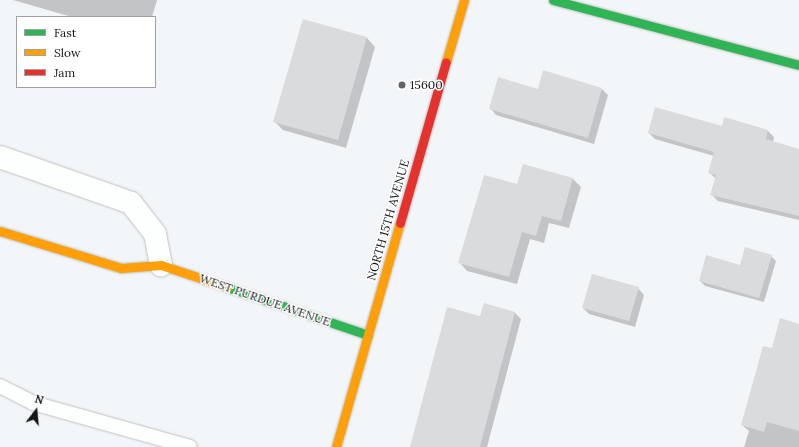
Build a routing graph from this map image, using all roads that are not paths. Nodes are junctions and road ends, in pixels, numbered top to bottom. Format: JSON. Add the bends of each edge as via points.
{"nodes":[{"id":1,"x":464,"y":0,"type":"edge"},
{"id":2,"x":553,"y":0,"type":"edge"},
{"id":3,"x":799,"y":65,"type":"edge"},
{"id":4,"x":0,"y":157,"type":"edge"},
{"id":5,"x":0,"y":231,"type":"edge"},
{"id":6,"x":161,"y":266,"type":"junction"},
{"id":7,"x":368,"y":335,"type":"junction"},
{"id":8,"x":0,"y":386,"type":"edge"},
{"id":9,"x":190,"y":447,"type":"edge"},
{"id":10,"x":336,"y":447,"type":"edge"}],
"edges":[{"from":1,"to":7,"type":"street","name":"NORTH 15TH AVENUE"},
{"from":2,"to":3,"type":"street"},
{"from":4,"to":6,"type":"street","via":[[131,203],[155,234]]},
{"from":5,"to":6,"type":"street","name":"WEST PURDUE AVENUE","via":[[121,268]]},
{"from":6,"to":7,"type":"street","name":"WEST PURDUE AVENUE"},
{"from":7,"to":10,"type":"street","name":"NORTH 15TH AVENUE"},
{"from":8,"to":9,"type":"lane","via":[[33,402]]}]}
